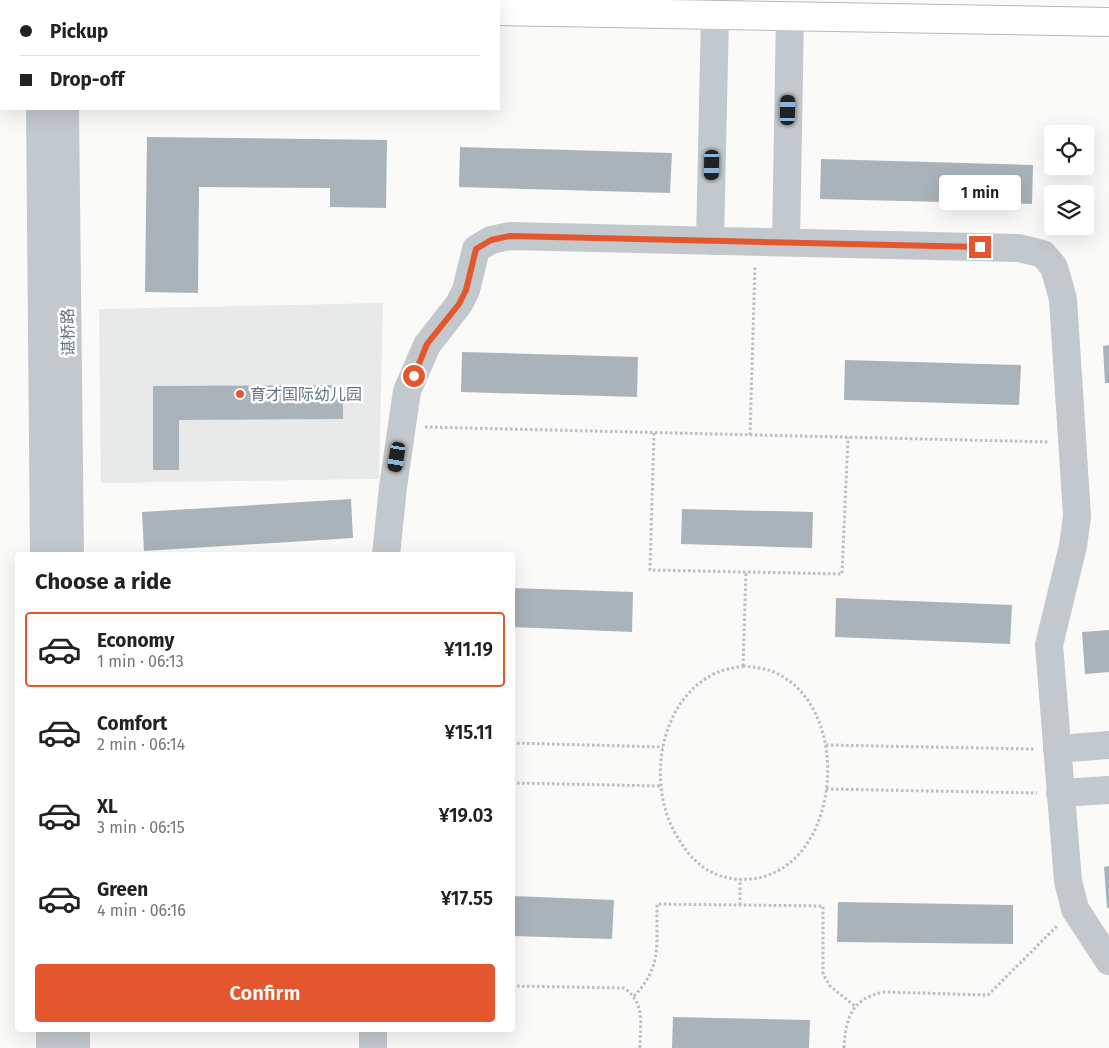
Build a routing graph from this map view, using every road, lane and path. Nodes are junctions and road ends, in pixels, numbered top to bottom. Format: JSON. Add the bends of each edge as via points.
{"nodes":[{"id":1,"x":500,"y":11,"type":"edge"},
{"id":2,"x":715,"y":15,"type":"junction"},
{"id":3,"x":790,"y":16,"type":"junction"},
{"id":4,"x":1109,"y":22,"type":"edge"},
{"id":5,"x":40,"y":110,"type":"edge"},
{"id":6,"x":65,"y":110,"type":"edge"},
{"id":7,"x":710,"y":241,"type":"junction"},
{"id":8,"x":756,"y":242,"type":"junction"},
{"id":9,"x":786,"y":242,"type":"junction"},
{"id":10,"x":402,"y":427,"type":"junction"},
{"id":11,"x":654,"y":433,"type":"junction"},
{"id":12,"x":750,"y":435,"type":"junction"},
{"id":13,"x":848,"y":437,"type":"junction"},
{"id":14,"x":1072,"y":442,"type":"junction"},
{"id":15,"x":44,"y":552,"type":"edge"},
{"id":16,"x":70,"y":552,"type":"edge"},
{"id":17,"x":386,"y":552,"type":"edge"},
{"id":18,"x":746,"y":572,"type":"junction"},
{"id":19,"x":743,"y":666,"type":"junction"},
{"id":20,"x":515,"y":743,"type":"edge"},
{"id":21,"x":826,"y":745,"type":"junction"},
{"id":22,"x":1109,"y":745,"type":"edge"},
{"id":23,"x":663,"y":747,"type":"junction"},
{"id":24,"x":1057,"y":749,"type":"junction"},
{"id":25,"x":515,"y":783,"type":"edge"},
{"id":26,"x":660,"y":786,"type":"junction"},
{"id":27,"x":826,"y":789,"type":"junction"},
{"id":28,"x":1109,"y":790,"type":"edge"},
{"id":29,"x":1060,"y":793,"type":"junction"},
{"id":30,"x":740,"y":880,"type":"junction"},
{"id":31,"x":740,"y":905,"type":"junction"},
{"id":32,"x":1075,"y":909,"type":"junction"},
{"id":33,"x":1109,"y":960,"type":"edge"},
{"id":34,"x":515,"y":986,"type":"edge"},
{"id":35,"x":634,"y":996,"type":"junction"},
{"id":36,"x":856,"y":1007,"type":"junction"},
{"id":37,"x":50,"y":1032,"type":"edge"},
{"id":38,"x":76,"y":1032,"type":"edge"},
{"id":39,"x":373,"y":1032,"type":"edge"},
{"id":40,"x":50,"y":1048,"type":"edge"},
{"id":41,"x":76,"y":1048,"type":"edge"},
{"id":42,"x":373,"y":1048,"type":"edge"},
{"id":43,"x":640,"y":1048,"type":"edge"},
{"id":44,"x":844,"y":1048,"type":"edge"}],
"edges":[{"from":1,"to":2,"type":"main road"},
{"from":2,"to":3,"type":"main road"},
{"from":2,"to":7,"type":"street"},
{"from":3,"to":4,"type":"main road"},
{"from":3,"to":9,"type":"street"},
{"from":5,"to":15,"type":"street","name":"谌桥路"},
{"from":6,"to":16,"type":"street","name":"谌桥路"},
{"from":7,"to":8,"type":"street"},
{"from":7,"to":10,"type":"street","via":[[510,236],[491,240],[476,249],[466,290],[459,304],[427,344],[408,391]]},
{"from":8,"to":9,"type":"street"},
{"from":8,"to":12,"type":"path"},
{"from":9,"to":14,"type":"street","via":[[1019,248],[1043,254],[1054,267],[1063,299]]},
{"from":10,"to":11,"type":"path"},
{"from":10,"to":17,"type":"street"},
{"from":11,"to":12,"type":"path"},
{"from":11,"to":18,"type":"path","via":[[650,570]]},
{"from":12,"to":13,"type":"path"},
{"from":13,"to":14,"type":"path"},
{"from":13,"to":18,"type":"path","via":[[842,574]]},
{"from":14,"to":24,"type":"street","via":[[1077,516],[1074,546],[1049,645]]},
{"from":18,"to":19,"type":"path"},
{"from":19,"to":21,"type":"path","via":[[769,670],[790,682],[812,707]]},
{"from":19,"to":23,"type":"path","via":[[712,675],[687,695],[669,728]]},
{"from":20,"to":23,"type":"path"},
{"from":21,"to":24,"type":"path"},
{"from":21,"to":27,"type":"path"},
{"from":22,"to":24,"type":"street"},
{"from":23,"to":26,"type":"path"},
{"from":24,"to":29,"type":"street"},
{"from":25,"to":26,"type":"path"},
{"from":26,"to":30,"type":"path","via":[[672,829],[693,860],[716,875]]},
{"from":27,"to":29,"type":"path"},
{"from":27,"to":30,"type":"path","via":[[818,825],[797,856],[769,874]]},
{"from":28,"to":29,"type":"street"},
{"from":29,"to":32,"type":"street","via":[[1068,881]]},
{"from":30,"to":31,"type":"path"},
{"from":31,"to":35,"type":"path","via":[[658,904],[655,964],[650,978]]},
{"from":31,"to":36,"type":"path","via":[[823,906],[824,974],[830,986]]},
{"from":32,"to":33,"type":"street"},
{"from":32,"to":36,"type":"path","via":[[988,995],[884,992],[870,995]]},
{"from":34,"to":35,"type":"path","via":[[624,988]]},
{"from":35,"to":43,"type":"path","via":[[640,1006]]},
{"from":36,"to":44,"type":"path","via":[[845,1030]]},
{"from":37,"to":40,"type":"street"},
{"from":38,"to":41,"type":"street"},
{"from":39,"to":42,"type":"street"}]}
